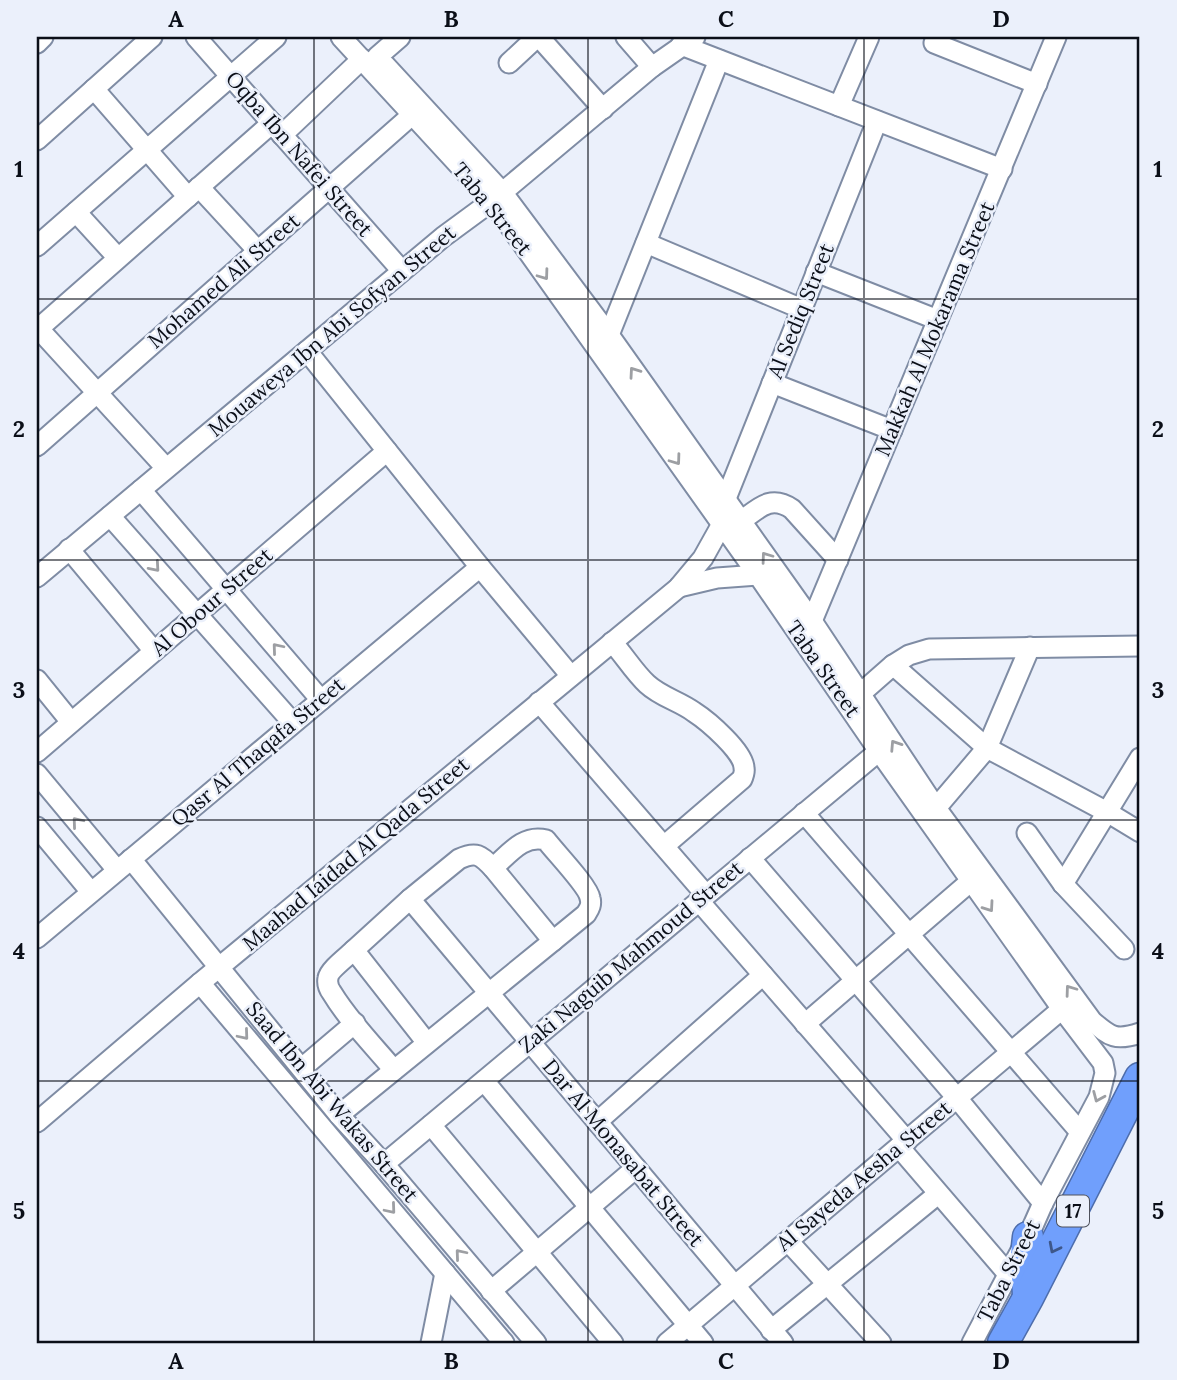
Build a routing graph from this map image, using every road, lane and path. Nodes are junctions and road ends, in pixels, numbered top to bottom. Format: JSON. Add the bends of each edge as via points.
{"nodes":[{"id":1,"x":43,"y":37,"type":"edge"},
{"id":2,"x":152,"y":37,"type":"edge"},
{"id":3,"x":196,"y":37,"type":"edge"},
{"id":4,"x":276,"y":37,"type":"edge"},
{"id":5,"x":341,"y":37,"type":"edge"},
{"id":6,"x":359,"y":37,"type":"edge"},
{"id":7,"x":400,"y":37,"type":"edge"},
{"id":8,"x":538,"y":37,"type":"edge"},
{"id":9,"x":626,"y":37,"type":"edge"},
{"id":10,"x":869,"y":37,"type":"edge"},
{"id":11,"x":1056,"y":37,"type":"edge"},
{"id":12,"x":688,"y":41,"type":"edge"},
{"id":13,"x":37,"y":43,"type":"edge"},
{"id":14,"x":934,"y":43,"type":"dead end"},
{"id":15,"x":370,"y":58,"type":"junction"},
{"id":16,"x":719,"y":60,"type":"junction"},
{"id":17,"x":509,"y":63,"type":"dead end"},
{"id":18,"x":652,"y":67,"type":"junction"},
{"id":19,"x":231,"y":76,"type":"junction"},
{"id":20,"x":1037,"y":84,"type":"junction"},
{"id":21,"x":94,"y":89,"type":"junction"},
{"id":22,"x":839,"y":106,"type":"junction"},
{"id":23,"x":603,"y":108,"type":"junction"},
{"id":24,"x":412,"y":115,"type":"junction"},
{"id":25,"x":877,"y":121,"type":"junction"},
{"id":26,"x":277,"y":129,"type":"junction"},
{"id":27,"x":37,"y":140,"type":"edge"},
{"id":28,"x":147,"y":150,"type":"junction"},
{"id":29,"x":1002,"y":169,"type":"junction"},
{"id":30,"x":329,"y":188,"type":"junction"},
{"id":31,"x":194,"y":192,"type":"junction"},
{"id":32,"x":497,"y":197,"type":"junction"},
{"id":33,"x":76,"y":212,"type":"junction"},
{"id":34,"x":646,"y":243,"type":"junction"},
{"id":35,"x":37,"y":246,"type":"edge"},
{"id":36,"x":258,"y":251,"type":"junction"},
{"id":37,"x":118,"y":258,"type":"junction"},
{"id":38,"x":402,"y":271,"type":"junction"},
{"id":39,"x":816,"y":272,"type":"junction"},
{"id":40,"x":802,"y":309,"type":"junction"},
{"id":41,"x":938,"y":320,"type":"junction"},
{"id":42,"x":37,"y":328,"type":"edge"},
{"id":43,"x":609,"y":335,"type":"junction"},
{"id":44,"x":307,"y":351,"type":"junction"},
{"id":45,"x":772,"y":383,"type":"junction"},
{"id":46,"x":97,"y":393,"type":"junction"},
{"id":47,"x":892,"y":430,"type":"junction"},
{"id":48,"x":37,"y":446,"type":"edge"},
{"id":49,"x":387,"y":451,"type":"junction"},
{"id":50,"x":166,"y":468,"type":"junction"},
{"id":51,"x":141,"y":490,"type":"junction"},
{"id":52,"x":725,"y":501,"type":"junction"},
{"id":53,"x":110,"y":516,"type":"junction"},
{"id":54,"x":731,"y":523,"type":"junction"},
{"id":55,"x":69,"y":549,"type":"junction"},
{"id":56,"x":838,"y":560,"type":"junction"},
{"id":57,"x":480,"y":567,"type":"junction"},
{"id":58,"x":758,"y":575,"type":"junction"},
{"id":59,"x":37,"y":577,"type":"edge"},
{"id":60,"x":678,"y":588,"type":"junction"},
{"id":61,"x":227,"y":589,"type":"junction"},
{"id":62,"x":197,"y":615,"type":"junction"},
{"id":63,"x":812,"y":621,"type":"junction"},
{"id":64,"x":612,"y":642,"type":"junction"},
{"id":65,"x":1140,"y":646,"type":"edge"},
{"id":66,"x":1030,"y":647,"type":"junction"},
{"id":67,"x":155,"y":651,"type":"junction"},
{"id":68,"x":893,"y":666,"type":"junction"},
{"id":69,"x":571,"y":676,"type":"junction"},
{"id":70,"x":37,"y":680,"type":"edge"},
{"id":71,"x":321,"y":699,"type":"junction"},
{"id":72,"x":855,"y":699,"type":"junction"},
{"id":73,"x":539,"y":702,"type":"junction"},
{"id":74,"x":71,"y":722,"type":"junction"},
{"id":75,"x":293,"y":723,"type":"junction"},
{"id":76,"x":988,"y":748,"type":"junction"},
{"id":77,"x":879,"y":751,"type":"junction"},
{"id":78,"x":37,"y":752,"type":"edge"},
{"id":79,"x":1140,"y":758,"type":"edge"},
{"id":80,"x":37,"y":774,"type":"edge"},
{"id":81,"x":936,"y":808,"type":"junction"},
{"id":82,"x":1107,"y":811,"type":"junction"},
{"id":83,"x":804,"y":813,"type":"junction"},
{"id":84,"x":37,"y":827,"type":"edge"},
{"id":85,"x":1140,"y":832,"type":"edge"},
{"id":86,"x":1027,"y":833,"type":"dead end"},
{"id":87,"x":664,"y":846,"type":"junction"},
{"id":88,"x":750,"y":858,"type":"junction"},
{"id":89,"x":124,"y":865,"type":"junction"},
{"id":90,"x":493,"y":868,"type":"junction"},
{"id":91,"x":971,"y":881,"type":"junction"},
{"id":92,"x":1063,"y":884,"type":"junction"},
{"id":93,"x":91,"y":892,"type":"junction"},
{"id":94,"x":703,"y":898,"type":"junction"},
{"id":95,"x":410,"y":899,"type":"junction"},
{"id":96,"x":909,"y":934,"type":"junction"},
{"id":97,"x":37,"y":938,"type":"edge"},
{"id":98,"x":553,"y":941,"type":"junction"},
{"id":99,"x":1124,"y":949,"type":"dead end"},
{"id":100,"x":354,"y":950,"type":"junction"},
{"id":101,"x":220,"y":967,"type":"junction"},
{"id":102,"x":763,"y":975,"type":"junction"},
{"id":103,"x":856,"y":980,"type":"junction"},
{"id":104,"x":200,"y":983,"type":"junction"},
{"id":105,"x":489,"y":993,"type":"junction"},
{"id":106,"x":1062,"y":1009,"type":"junction"},
{"id":107,"x":355,"y":1023,"type":"junction"},
{"id":108,"x":806,"y":1024,"type":"junction"},
{"id":109,"x":1085,"y":1026,"type":"junction"},
{"id":110,"x":1140,"y":1033,"type":"edge"},
{"id":111,"x":530,"y":1042,"type":"junction"},
{"id":112,"x":427,"y":1043,"type":"junction"},
{"id":113,"x":1012,"y":1052,"type":"junction"},
{"id":114,"x":302,"y":1068,"type":"junction"},
{"id":115,"x":394,"y":1070,"type":"junction"},
{"id":116,"x":1140,"y":1078,"type":"edge"},
{"id":117,"x":484,"y":1080,"type":"junction"},
{"id":118,"x":957,"y":1098,"type":"junction"},
{"id":119,"x":340,"y":1115,"type":"junction"},
{"id":120,"x":37,"y":1122,"type":"edge"},
{"id":121,"x":597,"y":1122,"type":"junction"},
{"id":122,"x":430,"y":1125,"type":"junction"},
{"id":123,"x":1080,"y":1132,"type":"junction"},
{"id":124,"x":903,"y":1144,"type":"junction"},
{"id":125,"x":384,"y":1164,"type":"junction"},
{"id":126,"x":636,"y":1168,"type":"junction"},
{"id":127,"x":938,"y":1194,"type":"junction"},
{"id":128,"x":1043,"y":1203,"type":"junction"},
{"id":129,"x":590,"y":1208,"type":"junction"},
{"id":130,"x":1028,"y":1237,"type":"junction"},
{"id":131,"x":788,"y":1241,"type":"junction"},
{"id":132,"x":537,"y":1252,"type":"junction"},
{"id":133,"x":445,"y":1273,"type":"junction"},
{"id":134,"x":1008,"y":1274,"type":"junction"},
{"id":135,"x":828,"y":1284,"type":"junction"},
{"id":136,"x":734,"y":1286,"type":"junction"},
{"id":137,"x":491,"y":1291,"type":"junction"},
{"id":138,"x":1028,"y":1298,"type":"junction"},
{"id":139,"x":688,"y":1325,"type":"junction"},
{"id":140,"x":777,"y":1337,"type":"edge"},
{"id":141,"x":431,"y":1343,"type":"edge"},
{"id":142,"x":504,"y":1343,"type":"edge"},
{"id":143,"x":536,"y":1343,"type":"edge"},
{"id":144,"x":613,"y":1343,"type":"edge"},
{"id":145,"x":667,"y":1343,"type":"edge"},
{"id":146,"x":703,"y":1343,"type":"edge"},
{"id":147,"x":881,"y":1343,"type":"edge"},
{"id":148,"x":972,"y":1343,"type":"edge"},
{"id":149,"x":1003,"y":1343,"type":"edge"}],
"edges":[{"from":1,"to":13,"type":"street"},
{"from":2,"to":21,"type":"street"},
{"from":3,"to":19,"type":"street","name":"Oqba Ibn Nafei Street"},
{"from":4,"to":19,"type":"street"},
{"from":5,"to":15,"type":"street","name":"Taba Street"},
{"from":6,"to":15,"type":"street","name":"Taba Street"},
{"from":7,"to":15,"type":"street"},
{"from":8,"to":17,"type":"street"},
{"from":8,"to":23,"type":"street"},
{"from":9,"to":18,"type":"street"},
{"from":10,"to":22,"type":"street"},
{"from":11,"to":20,"type":"street","name":"Makkah Al Mokarama Street"},
{"from":12,"to":16,"type":"street"},
{"from":12,"to":18,"type":"street","name":"Mouaweya Ibn Abi Sofyan Street"},
{"from":14,"to":20,"type":"street"},
{"from":15,"to":24,"type":"street","name":"Taba Street"},
{"from":15,"to":26,"type":"street"},
{"from":15,"to":32,"type":"street","name":"Taba Street"},
{"from":16,"to":22,"type":"street"},
{"from":16,"to":34,"type":"street"},
{"from":18,"to":23,"type":"street","name":"Mouaweya Ibn Abi Sofyan Street"},
{"from":19,"to":26,"type":"street","name":"Oqba Ibn Nafei Street"},
{"from":19,"to":28,"type":"street"},
{"from":20,"to":29,"type":"street","name":"Makkah Al Mokarama Street"},
{"from":21,"to":27,"type":"street"},
{"from":21,"to":28,"type":"street"},
{"from":22,"to":25,"type":"street"},
{"from":23,"to":32,"type":"street","name":"Mouaweya Ibn Abi Sofyan Street"},
{"from":24,"to":30,"type":"street","name":"Mohamed Ali Street"},
{"from":24,"to":32,"type":"street","name":"Taba Street"},
{"from":25,"to":29,"type":"street"},
{"from":25,"to":39,"type":"street","name":"Al Sediq Street"},
{"from":26,"to":30,"type":"street","name":"Oqba Ibn Nafei Street"},
{"from":26,"to":31,"type":"street"},
{"from":28,"to":31,"type":"street"},
{"from":28,"to":33,"type":"street"},
{"from":29,"to":41,"type":"street","name":"Makkah Al Mokarama Street"},
{"from":30,"to":36,"type":"street","name":"Mohamed Ali Street"},
{"from":30,"to":38,"type":"street","name":"Oqba Ibn Nafei Street"},
{"from":31,"to":36,"type":"street"},
{"from":31,"to":37,"type":"street"},
{"from":32,"to":38,"type":"street","name":"Mouaweya Ibn Abi Sofyan Street"},
{"from":32,"to":43,"type":"street","name":"Taba Street"},
{"from":32,"to":54,"type":"street","name":"Taba Street","one_way":true},
{"from":33,"to":35,"type":"street"},
{"from":33,"to":37,"type":"street"},
{"from":34,"to":40,"type":"street"},
{"from":34,"to":43,"type":"street"},
{"from":36,"to":46,"type":"street","name":"Mohamed Ali Street"},
{"from":37,"to":42,"type":"street"},
{"from":38,"to":44,"type":"street","name":"Mouaweya Ibn Abi Sofyan Street"},
{"from":39,"to":40,"type":"street","name":"Al Sediq Street"},
{"from":39,"to":41,"type":"street"},
{"from":40,"to":45,"type":"street","name":"Al Sediq Street"},
{"from":41,"to":47,"type":"street","name":"Makkah Al Mokarama Street"},
{"from":42,"to":46,"type":"street"},
{"from":52,"to":43,"type":"street","name":"Taba Street","one_way":true},
{"from":44,"to":49,"type":"street"},
{"from":44,"to":50,"type":"street","name":"Mouaweya Ibn Abi Sofyan Street"},
{"from":45,"to":47,"type":"street"},
{"from":45,"to":52,"type":"street","name":"Al Sediq Street"},
{"from":46,"to":48,"type":"street","name":"Mohamed Ali Street"},
{"from":46,"to":50,"type":"street"},
{"from":47,"to":56,"type":"street","name":"Makkah Al Mokarama Street"},
{"from":49,"to":57,"type":"street"},
{"from":49,"to":61,"type":"street","name":"Al Obour Street"},
{"from":50,"to":51,"type":"street","name":"Mouaweya Ibn Abi Sofyan Street"},
{"from":51,"to":53,"type":"street","name":"Mouaweya Ibn Abi Sofyan Street"},
{"from":51,"to":61,"type":"street"},
{"from":52,"to":54,"type":"street","name":"Taba Street"},
{"from":53,"to":55,"type":"street","name":"Mouaweya Ibn Abi Sofyan Street"},
{"from":53,"to":62,"type":"street","one_way":true},
{"from":54,"to":56,"type":"street","via":[[766,503],[783,503]]},
{"from":54,"to":58,"type":"street","name":"Taba Street"},
{"from":54,"to":60,"type":"street","name":"Maahad Iaidad Al Qada Street"},
{"from":63,"to":54,"type":"street","name":"Taba Street","one_way":true},
{"from":55,"to":59,"type":"street","name":"Mouaweya Ibn Abi Sofyan Street"},
{"from":55,"to":67,"type":"street"},
{"from":56,"to":63,"type":"street","name":"Makkah Al Mokarama Street"},
{"from":57,"to":69,"type":"street"},
{"from":57,"to":71,"type":"street","name":"Qasr Al Thaqafa Street"},
{"from":58,"to":60,"type":"street","name":"Maahad Iaidad Al Qada Street","via":[[717,578]]},
{"from":58,"to":72,"type":"street","name":"Taba Street"},
{"from":60,"to":64,"type":"street","name":"Maahad Iaidad Al Qada Street"},
{"from":61,"to":62,"type":"street","name":"Al Obour Street"},
{"from":71,"to":61,"type":"street","one_way":true},
{"from":62,"to":67,"type":"street","name":"Al Obour Street"},
{"from":62,"to":75,"type":"street"},
{"from":63,"to":72,"type":"street","name":"Taba Street"},
{"from":64,"to":69,"type":"street","name":"Maahad Iaidad Al Qada Street"},
{"from":64,"to":87,"type":"street","via":[[646,684],[694,711],[724,737],[741,756],[745,770],[742,779]]},
{"from":65,"to":66,"type":"street"},
{"from":66,"to":68,"type":"street","via":[[929,649]]},
{"from":66,"to":76,"type":"street"},
{"from":67,"to":74,"type":"street","name":"Al Obour Street"},
{"from":68,"to":72,"type":"street"},
{"from":68,"to":76,"type":"street"},
{"from":69,"to":73,"type":"street","name":"Maahad Iaidad Al Qada Street"},
{"from":70,"to":74,"type":"street"},
{"from":71,"to":75,"type":"street","name":"Qasr Al Thaqafa Street"},
{"from":72,"to":77,"type":"street","name":"Taba Street"},
{"from":81,"to":72,"type":"street","name":"Taba Street","one_way":true},
{"from":73,"to":87,"type":"street"},
{"from":73,"to":101,"type":"street","name":"Maahad Iaidad Al Qada Street"},
{"from":74,"to":78,"type":"street","name":"Al Obour Street"},
{"from":75,"to":89,"type":"street","name":"Qasr Al Thaqafa Street"},
{"from":76,"to":81,"type":"street"},
{"from":76,"to":82,"type":"street"},
{"from":77,"to":83,"type":"street","name":"Zaki Naguib Mahmoud Street"},
{"from":77,"to":91,"type":"street","name":"Taba Street"},
{"from":79,"to":82,"type":"street"},
{"from":89,"to":80,"type":"street","name":"Saad Ibn Abi Wakas Street","one_way":true},
{"from":109,"to":81,"type":"street","name":"Taba Street","one_way":true},
{"from":82,"to":85,"type":"street"},
{"from":82,"to":92,"type":"street"},
{"from":83,"to":88,"type":"street","name":"Zaki Naguib Mahmoud Street"},
{"from":83,"to":96,"type":"street"},
{"from":84,"to":93,"type":"street"},
{"from":86,"to":92,"type":"street"},
{"from":87,"to":94,"type":"street"},
{"from":88,"to":94,"type":"street","name":"Zaki Naguib Mahmoud Street"},
{"from":88,"to":103,"type":"street"},
{"from":89,"to":93,"type":"street","name":"Qasr Al Thaqafa Street"},
{"from":89,"to":101,"type":"street","name":"Saad Ibn Abi Wakas Street"},
{"from":90,"to":95,"type":"street","via":[[483,857],[468,855]]},
{"from":90,"to":98,"type":"street"},
{"from":90,"to":98,"type":"street","via":[[523,842],[538,838],[545,840],[588,891],[591,903],[586,914]]},
{"from":91,"to":96,"type":"street"},
{"from":91,"to":106,"type":"street","name":"Taba Street","one_way":true},
{"from":92,"to":99,"type":"street"},
{"from":93,"to":97,"type":"street","name":"Qasr Al Thaqafa Street"},
{"from":94,"to":102,"type":"street"},
{"from":94,"to":111,"type":"street","name":"Zaki Naguib Mahmoud Street"},
{"from":95,"to":100,"type":"street"},
{"from":95,"to":105,"type":"street","name":"Dar Al Monasabat Street"},
{"from":96,"to":103,"type":"street"},
{"from":96,"to":113,"type":"street"},
{"from":98,"to":105,"type":"street"},
{"from":100,"to":107,"type":"street","via":[[327,979],[331,993]]},
{"from":100,"to":112,"type":"street"},
{"from":101,"to":104,"type":"street","name":"Maahad Iaidad Al Qada Street"},
{"from":101,"to":114,"type":"street","name":"Saad Ibn Abi Wakas Street"},
{"from":102,"to":108,"type":"street"},
{"from":102,"to":121,"type":"street"},
{"from":103,"to":108,"type":"street"},
{"from":103,"to":118,"type":"street"},
{"from":104,"to":120,"type":"street","name":"Maahad Iaidad Al Qada Street"},
{"from":104,"to":133,"type":"street","name":"Saad Ibn Abi Wakas Street","one_way":true},
{"from":105,"to":111,"type":"street","name":"Dar Al Monasabat Street"},
{"from":105,"to":112,"type":"street"},
{"from":106,"to":109,"type":"street","name":"Taba Street"},
{"from":106,"to":113,"type":"street","name":"Al Sayeda Aesha Street"},
{"from":107,"to":114,"type":"street"},
{"from":107,"to":115,"type":"street"},
{"from":108,"to":124,"type":"street"},
{"from":109,"to":110,"type":"street","name":"Taba Street","via":[[1114,1037]]},
{"from":109,"to":123,"type":"street","name":"Taba Street","one_way":true,"via":[[1105,1073],[1099,1097]]},
{"from":111,"to":117,"type":"street","name":"Zaki Naguib Mahmoud Street"},
{"from":111,"to":121,"type":"street","name":"Dar Al Monasabat Street"},
{"from":112,"to":115,"type":"street"},
{"from":113,"to":118,"type":"street","name":"Al Sayeda Aesha Street"},
{"from":113,"to":123,"type":"street"},
{"from":114,"to":119,"type":"street","name":"Saad Ibn Abi Wakas Street"},
{"from":115,"to":119,"type":"street"},
{"from":116,"to":138,"type":"highway","number":"17","one_way":true},
{"from":117,"to":122,"type":"street","name":"Zaki Naguib Mahmoud Street"},
{"from":117,"to":129,"type":"street"},
{"from":118,"to":124,"type":"street","name":"Al Sayeda Aesha Street"},
{"from":118,"to":128,"type":"street"},
{"from":119,"to":125,"type":"street","name":"Saad Ibn Abi Wakas Street"},
{"from":121,"to":126,"type":"street","name":"Dar Al Monasabat Street"},
{"from":122,"to":125,"type":"street","name":"Zaki Naguib Mahmoud Street"},
{"from":122,"to":132,"type":"street"},
{"from":123,"to":128,"type":"street","name":"Taba Street"},
{"from":124,"to":127,"type":"street"},
{"from":124,"to":131,"type":"street","name":"Al Sayeda Aesha Street"},
{"from":137,"to":125,"type":"street","name":"Saad Ibn Abi Wakas Street","one_way":true},
{"from":126,"to":129,"type":"street"},
{"from":126,"to":136,"type":"street","name":"Dar Al Monasabat Street"},
{"from":127,"to":134,"type":"street"},
{"from":127,"to":135,"type":"street"},
{"from":128,"to":130,"type":"street","name":"Taba Street"},
{"from":129,"to":132,"type":"street"},
{"from":129,"to":139,"type":"street"},
{"from":130,"to":134,"type":"street","name":"Taba Street"},
{"from":130,"to":138,"type":"highway"},
{"from":131,"to":135,"type":"street"},
{"from":131,"to":136,"type":"street","name":"Al Sayeda Aesha Street"},
{"from":132,"to":137,"type":"street"},
{"from":132,"to":144,"type":"street"},
{"from":133,"to":141,"type":"street"},
{"from":133,"to":142,"type":"street","name":"Saad Ibn Abi Wakas Street"},
{"from":134,"to":148,"type":"street","name":"Taba Street"},
{"from":135,"to":140,"type":"street"},
{"from":135,"to":147,"type":"street"},
{"from":136,"to":139,"type":"street","name":"Al Sayeda Aesha Street"},
{"from":136,"to":140,"type":"street","name":"Dar Al Monasabat Street"},
{"from":137,"to":143,"type":"street","name":"Saad Ibn Abi Wakas Street"},
{"from":138,"to":149,"type":"highway","number":"17"},
{"from":139,"to":145,"type":"street","name":"Al Sayeda Aesha Street"},
{"from":139,"to":146,"type":"street"}]}
